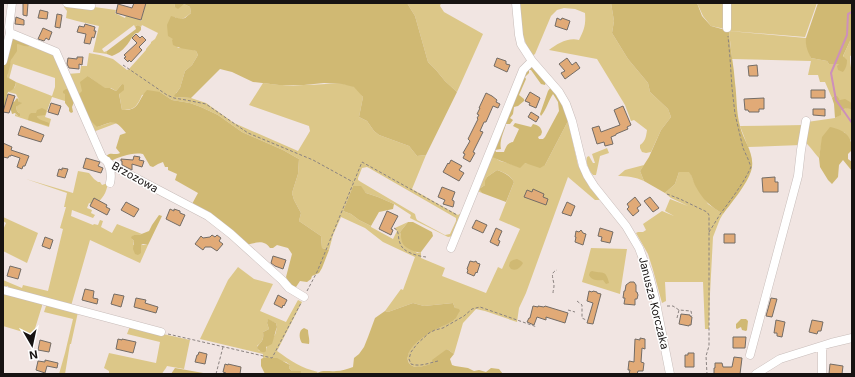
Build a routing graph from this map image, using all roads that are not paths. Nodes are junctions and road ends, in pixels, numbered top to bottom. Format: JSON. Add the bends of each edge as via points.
{"nodes":[{"id":1,"x":12,"y":3,"type":"edge"},
{"id":2,"x":68,"y":3,"type":"edge"},
{"id":3,"x":516,"y":3,"type":"edge"},
{"id":4,"x":727,"y":3,"type":"edge"},
{"id":5,"x":91,"y":6,"type":"dead end"},
{"id":6,"x":727,"y":28,"type":"road end"},
{"id":7,"x":10,"y":33,"type":"junction"},
{"id":8,"x":3,"y":61,"type":"edge"},
{"id":9,"x":532,"y":61,"type":"junction"},
{"id":10,"x":806,"y":121,"type":"dead end"},
{"id":11,"x":109,"y":162,"type":"junction"},
{"id":12,"x":110,"y":184,"type":"dead end"},
{"id":13,"x":451,"y":248,"type":"dead end"},
{"id":14,"x":3,"y":290,"type":"edge"},
{"id":15,"x":304,"y":297,"type":"road end"},
{"id":16,"x":161,"y":332,"type":"road end"},
{"id":17,"x":852,"y":338,"type":"edge"},
{"id":18,"x":822,"y":346,"type":"junction"},
{"id":19,"x":750,"y":355,"type":"dead end"},
{"id":20,"x":670,"y":374,"type":"edge"},
{"id":21,"x":756,"y":374,"type":"edge"},
{"id":22,"x":822,"y":374,"type":"edge"}],
"edges":[{"from":1,"to":7,"type":"street","via":[[8,27]]},
{"from":2,"to":5,"type":"street"},
{"from":3,"to":9,"type":"street","name":"Janusza Korczaka","via":[[518,35]]},
{"from":4,"to":6,"type":"street"},
{"from":7,"to":8,"type":"street"},
{"from":7,"to":11,"type":"street","name":"Brzozowa","via":[[56,52],[102,157]]},
{"from":9,"to":13,"type":"street","via":[[523,70]]},
{"from":9,"to":20,"type":"street","name":"Janusza Korczaka","via":[[560,92],[572,120],[587,175],[626,226],[639,248],[655,298]]},
{"from":10,"to":19,"type":"street","via":[[798,176]]},
{"from":11,"to":12,"type":"street","via":[[112,175]]},
{"from":11,"to":15,"type":"street","name":"Brzozowa","via":[[208,216],[289,288]]},
{"from":14,"to":16,"type":"street"},
{"from":17,"to":18,"type":"street"},
{"from":18,"to":21,"type":"street","via":[[780,359]]},
{"from":18,"to":22,"type":"street"}]}
